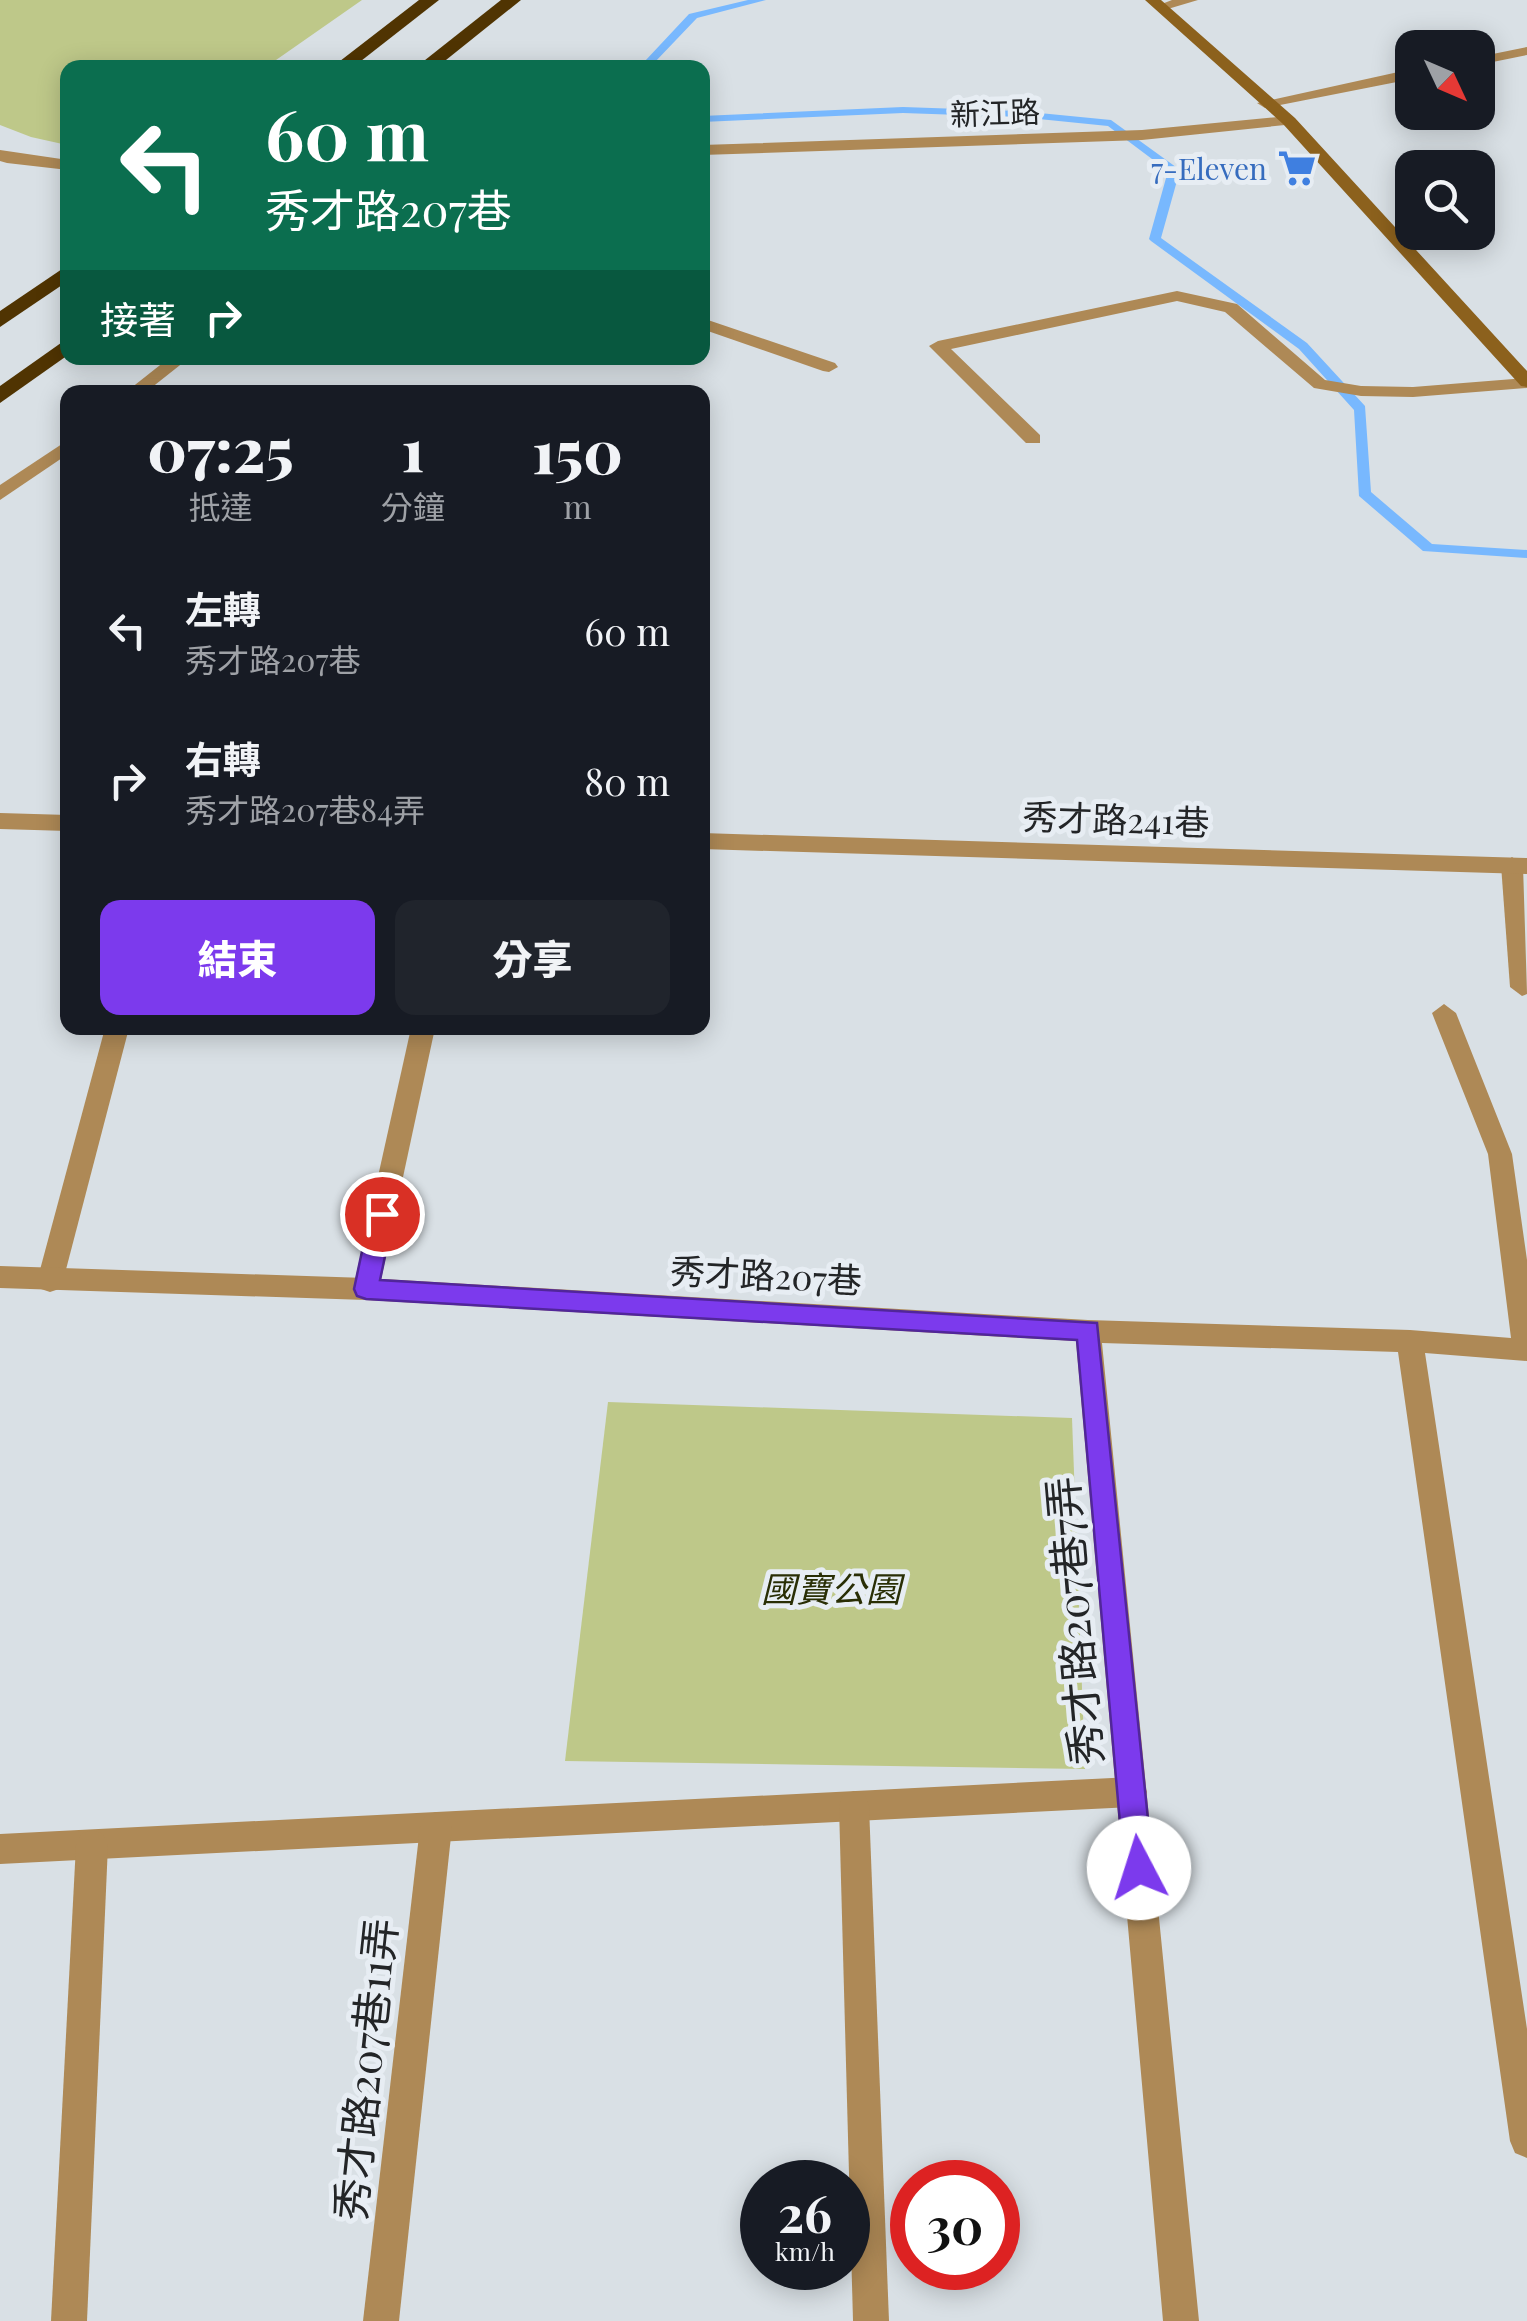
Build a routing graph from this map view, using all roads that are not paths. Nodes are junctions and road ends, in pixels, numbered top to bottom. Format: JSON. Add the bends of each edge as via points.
{"nodes":[{"id":1,"x":430,"y":0,"type":"edge"},
{"id":2,"x":512,"y":0,"type":"edge"},
{"id":3,"x":1191,"y":0,"type":"edge"},
{"id":4,"x":1156,"y":4,"type":"edge"},
{"id":5,"x":1527,"y":52,"type":"edge"},
{"id":6,"x":1495,"y":58,"type":"edge"},
{"id":7,"x":351,"y":60,"type":"edge"},
{"id":8,"x":434,"y":60,"type":"edge"},
{"id":9,"x":1395,"y":77,"type":"edge"},
{"id":10,"x":1265,"y":103,"type":"junction"},
{"id":11,"x":1289,"y":121,"type":"junction"},
{"id":12,"x":710,"y":150,"type":"edge"},
{"id":13,"x":0,"y":155,"type":"edge"},
{"id":14,"x":60,"y":165,"type":"edge"},
{"id":15,"x":60,"y":277,"type":"edge"},
{"id":16,"x":0,"y":322,"type":"edge"},
{"id":17,"x":710,"y":327,"type":"edge"},
{"id":18,"x":60,"y":350,"type":"edge"},
{"id":19,"x":171,"y":365,"type":"edge"},
{"id":20,"x":829,"y":366,"type":"dead end"},
{"id":21,"x":1527,"y":382,"type":"edge"},
{"id":22,"x":144,"y":385,"type":"edge"},
{"id":23,"x":0,"y":396,"type":"edge"},
{"id":24,"x":1033,"y":439,"type":"dead end"},
{"id":25,"x":60,"y":451,"type":"edge"},
{"id":26,"x":0,"y":494,"type":"edge"},
{"id":27,"x":0,"y":821,"type":"edge"},
{"id":28,"x":60,"y":823,"type":"edge"},
{"id":29,"x":710,"y":841,"type":"edge"},
{"id":30,"x":1519,"y":865,"type":"edge"},
{"id":31,"x":1522,"y":987,"type":"dead end"},
{"id":32,"x":1444,"y":1013,"type":"dead end"},
{"id":33,"x":115,"y":1035,"type":"edge"},
{"id":34,"x":420,"y":1035,"type":"edge"},
{"id":35,"x":0,"y":1277,"type":"edge"},
{"id":36,"x":50,"y":1281,"type":"junction"},
{"id":37,"x":366,"y":1289,"type":"junction"},
{"id":38,"x":1088,"y":1330,"type":"junction"},
{"id":39,"x":1410,"y":1341,"type":"junction"},
{"id":40,"x":1527,"y":1350,"type":"edge"},
{"id":41,"x":1132,"y":1792,"type":"junction"},
{"id":42,"x":854,"y":1806,"type":"junction"},
{"id":43,"x":436,"y":1827,"type":"junction"},
{"id":44,"x":92,"y":1844,"type":"junction"},
{"id":45,"x":0,"y":1850,"type":"edge"},
{"id":46,"x":1527,"y":2142,"type":"edge"},
{"id":47,"x":69,"y":2321,"type":"edge"},
{"id":48,"x":381,"y":2321,"type":"edge"},
{"id":49,"x":871,"y":2321,"type":"edge"},
{"id":50,"x":1181,"y":2321,"type":"edge"}],
"edges":[{"from":1,"to":7,"type":"highway"},
{"from":2,"to":8,"type":"highway"},
{"from":3,"to":4,"type":"street"},
{"from":4,"to":10,"type":"main road"},
{"from":5,"to":6,"type":"street"},
{"from":9,"to":10,"type":"street"},
{"from":10,"to":11,"type":"main road"},
{"from":11,"to":12,"type":"street","name":"新江路","via":[[1142,135]]},
{"from":11,"to":21,"type":"main road"},
{"from":13,"to":14,"type":"street"},
{"from":15,"to":16,"type":"highway"},
{"from":17,"to":20,"type":"street"},
{"from":18,"to":23,"type":"highway"},
{"from":19,"to":22,"type":"street"},
{"from":21,"to":24,"type":"street","via":[[1413,392],[1320,384],[1231,308],[1178,296],[938,346]]},
{"from":25,"to":26,"type":"street"},
{"from":27,"to":28,"type":"street"},
{"from":29,"to":30,"type":"street","name":"秀才路241巷"},
{"from":30,"to":31,"type":"street"},
{"from":32,"to":40,"type":"street","via":[[1500,1154]]},
{"from":33,"to":36,"type":"street"},
{"from":34,"to":37,"type":"street"},
{"from":35,"to":36,"type":"street","name":"秀才路207巷"},
{"from":36,"to":37,"type":"street","name":"秀才路207巷"},
{"from":37,"to":38,"type":"street","name":"秀才路207巷"},
{"from":38,"to":39,"type":"street","name":"秀才路207巷"},
{"from":38,"to":41,"type":"street","name":"秀才路207巷7弄"},
{"from":39,"to":40,"type":"street","name":"秀才路207巷"},
{"from":39,"to":46,"type":"street"},
{"from":41,"to":42,"type":"street"},
{"from":41,"to":50,"type":"street","name":"秀才路207巷7弄"},
{"from":42,"to":43,"type":"street"},
{"from":42,"to":49,"type":"street"},
{"from":43,"to":44,"type":"street"},
{"from":43,"to":48,"type":"street","name":"秀才路207巷11弄"},
{"from":44,"to":45,"type":"street"},
{"from":44,"to":47,"type":"street"}]}
